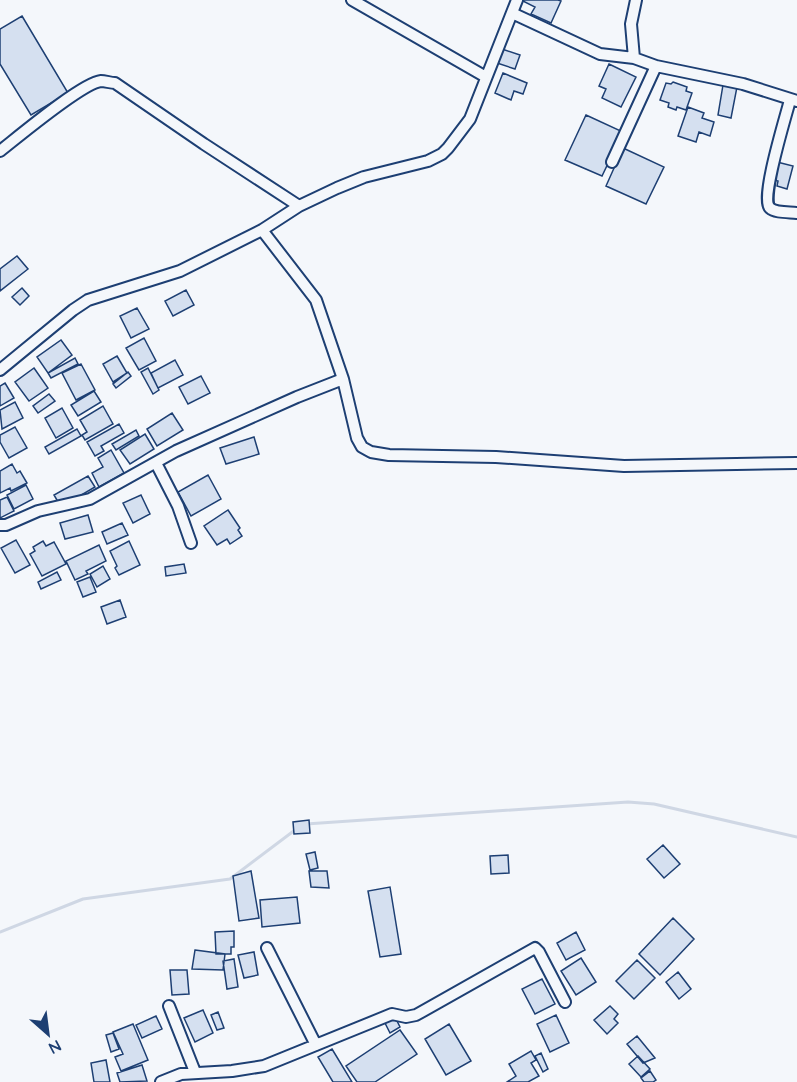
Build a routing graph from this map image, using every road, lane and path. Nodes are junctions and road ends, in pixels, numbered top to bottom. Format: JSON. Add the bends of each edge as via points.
{"nodes":[{"id":1,"x":352,"y":0,"type":"edge"},
{"id":2,"x":517,"y":0,"type":"edge"},
{"id":3,"x":636,"y":0,"type":"edge"},
{"id":4,"x":512,"y":13,"type":"junction"},
{"id":5,"x":634,"y":58,"type":"junction"},
{"id":6,"x":656,"y":66,"type":"junction"},
{"id":7,"x":486,"y":77,"type":"junction"},
{"id":8,"x":794,"y":101,"type":"edge"},
{"id":9,"x":0,"y":151,"type":"edge"},
{"id":10,"x":612,"y":162,"type":"dead end"},
{"id":11,"x":299,"y":206,"type":"junction"},
{"id":12,"x":797,"y":213,"type":"edge"},
{"id":13,"x":262,"y":230,"type":"junction"},
{"id":14,"x":0,"y":370,"type":"edge"},
{"id":15,"x":343,"y":379,"type":"junction"},
{"id":16,"x":156,"y":463,"type":"junction"},
{"id":17,"x":797,"y":463,"type":"edge"},
{"id":18,"x":0,"y":525,"type":"edge"},
{"id":19,"x":191,"y":543,"type":"dead end"},
{"id":20,"x":267,"y":948,"type":"dead end"},
{"id":21,"x":565,"y":1002,"type":"dead end"},
{"id":22,"x":170,"y":1005,"type":"dead end"},
{"id":23,"x":316,"y":1046,"type":"junction"},
{"id":24,"x":195,"y":1072,"type":"junction"},
{"id":25,"x":161,"y":1082,"type":"edge"}],
"edges":[{"from":1,"to":7,"type":"street"},
{"from":2,"to":4,"type":"street"},
{"from":3,"to":5,"type":"street","via":[[631,24]]},
{"from":4,"to":5,"type":"street","via":[[600,54]]},
{"from":4,"to":7,"type":"street"},
{"from":5,"to":6,"type":"street"},
{"from":6,"to":8,"type":"street","via":[[743,84]]},
{"from":6,"to":10,"type":"street"},
{"from":7,"to":11,"type":"street","via":[[470,119],[445,151],[428,161],[364,177]]},
{"from":8,"to":12,"type":"street","via":[[766,202],[772,210]]},
{"from":9,"to":11,"type":"street","via":[[83,90],[100,81],[115,83]]},
{"from":11,"to":13,"type":"street"},
{"from":13,"to":14,"type":"street","via":[[180,272],[88,300]]},
{"from":13,"to":15,"type":"street","via":[[316,300]]},
{"from":15,"to":16,"type":"street"},
{"from":15,"to":17,"type":"street","via":[[357,438],[371,452],[624,466]]},
{"from":16,"to":18,"type":"street","via":[[90,499]]},
{"from":16,"to":19,"type":"street"},
{"from":20,"to":23,"type":"street"},
{"from":21,"to":23,"type":"street","via":[[535,948],[416,1015],[392,1014]]},
{"from":22,"to":24,"type":"street"},
{"from":23,"to":24,"type":"street","via":[[254,1068]]},
{"from":24,"to":25,"type":"street"}]}
